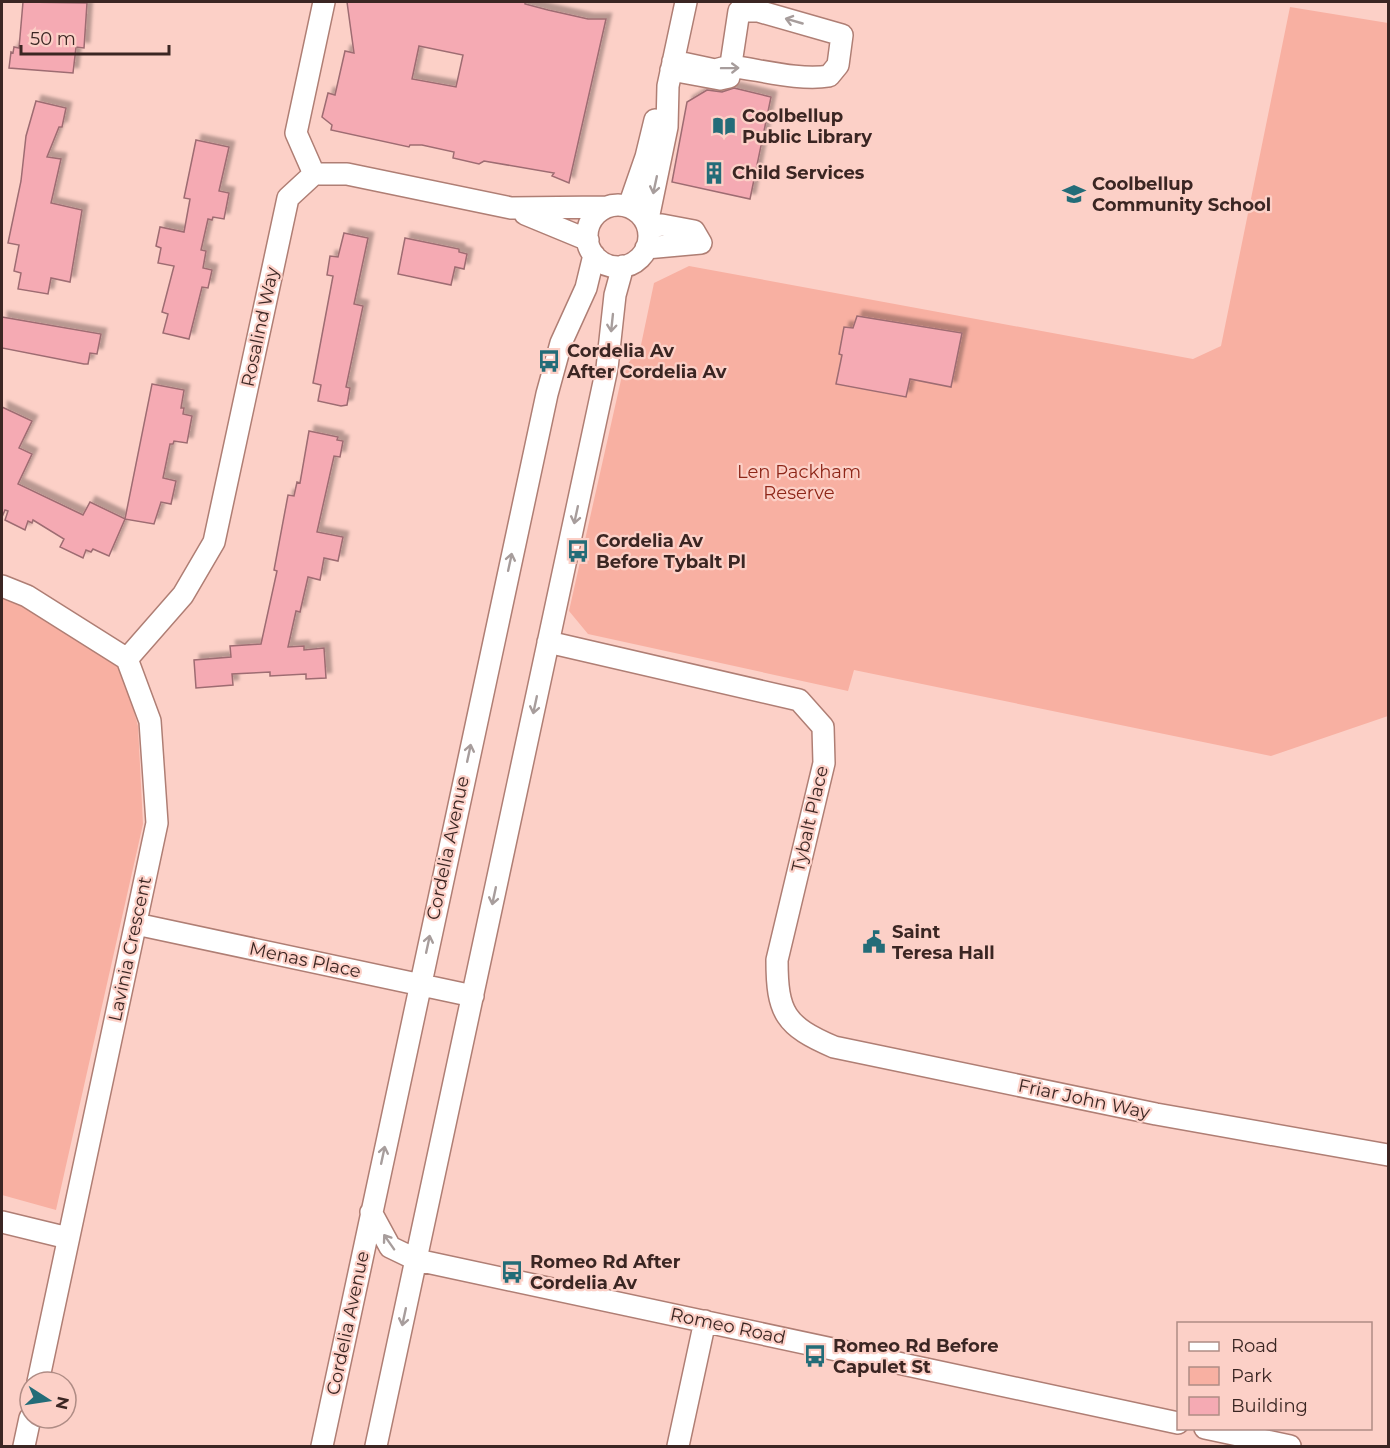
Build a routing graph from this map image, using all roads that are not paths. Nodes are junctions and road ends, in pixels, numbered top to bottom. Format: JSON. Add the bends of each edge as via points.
{"nodes":[{"id":1,"x":324,"y":2,"type":"edge"},
{"id":2,"x":686,"y":2,"type":"edge"},
{"id":3,"x":730,"y":66,"type":"junction"},
{"id":4,"x":671,"y":72,"type":"junction"},
{"id":5,"x":314,"y":174,"type":"junction"},
{"id":6,"x":606,"y":207,"type":"junction"},
{"id":7,"x":629,"y":207,"type":"junction"},
{"id":8,"x":511,"y":208,"type":"junction"},
{"id":9,"x":647,"y":226,"type":"junction"},
{"id":10,"x":591,"y":247,"type":"junction"},
{"id":11,"x":646,"y":248,"type":"junction"},
{"id":12,"x":623,"y":266,"type":"junction"},
{"id":13,"x":2,"y":586,"type":"edge"},
{"id":14,"x":548,"y":642,"type":"junction"},
{"id":15,"x":127,"y":659,"type":"junction"},
{"id":16,"x":136,"y":924,"type":"junction"},
{"id":17,"x":419,"y":984,"type":"junction"},
{"id":18,"x":473,"y":996,"type":"junction"},
{"id":19,"x":788,"y":1020,"type":"joint"},
{"id":20,"x":1389,"y":1155,"type":"edge"},
{"id":21,"x":371,"y":1212,"type":"junction"},
{"id":22,"x":2,"y":1222,"type":"edge"},
{"id":23,"x":68,"y":1238,"type":"junction"},
{"id":24,"x":417,"y":1260,"type":"junction"},
{"id":25,"x":705,"y":1321,"type":"junction"},
{"id":26,"x":40,"y":1370,"type":"edge"},
{"id":27,"x":1177,"y":1423,"type":"edge"},
{"id":28,"x":27,"y":1430,"type":"edge"},
{"id":29,"x":1215,"y":1430,"type":"edge"},
{"id":30,"x":24,"y":1446,"type":"edge"},
{"id":31,"x":322,"y":1446,"type":"edge"},
{"id":32,"x":376,"y":1446,"type":"edge"},
{"id":33,"x":678,"y":1446,"type":"edge"},
{"id":34,"x":1290,"y":1446,"type":"edge"}],
"edges":[{"from":1,"to":5,"type":"street","via":[[296,133]]},
{"from":2,"to":4,"type":"street"},
{"from":3,"to":3,"type":"street","one_way":true,"via":[[813,79],[829,76],[838,65],[842,35],[758,10],[739,11]]},
{"from":3,"to":4,"type":"street"},
{"from":4,"to":7,"type":"street"},
{"from":4,"to":9,"type":"street","one_way":true,"via":[[668,127]]},
{"from":5,"to":8,"type":"street","via":[[347,174]]},
{"from":5,"to":15,"type":"street","name":"Rosalind Way","via":[[288,198],[214,542],[183,595]]},
{"from":6,"to":7,"type":"street"},
{"from":6,"to":8,"type":"street"},
{"from":6,"to":10,"type":"street","via":[[591,221]]},
{"from":7,"to":9,"type":"street","via":[[638,211]]},
{"from":8,"to":10,"type":"street"},
{"from":9,"to":11,"type":"street"},
{"from":9,"to":11,"type":"street","via":[[686,228],[694,231],[701,243]]},
{"from":10,"to":12,"type":"street","via":[[607,264]]},
{"from":17,"to":10,"type":"street","name":"Cordelia Avenue","one_way":true,"via":[[547,394],[561,343],[586,288]]},
{"from":11,"to":12,"type":"street","via":[[639,258]]},
{"from":12,"to":14,"type":"street","one_way":true,"via":[[615,295],[608,368]]},
{"from":13,"to":15,"type":"street","via":[[27,596]]},
{"from":14,"to":18,"type":"street","one_way":true},
{"from":14,"to":19,"type":"street","name":"Tybalt Place","via":[[799,700],[823,727],[824,763],[777,960],[777,991]]},
{"from":15,"to":16,"type":"street","name":"Lavinia Crescent","via":[[150,720],[157,823]]},
{"from":16,"to":17,"type":"street","name":"Menas Place"},
{"from":16,"to":23,"type":"street","name":"Lavinia Crescent"},
{"from":17,"to":18,"type":"street","name":"Menas Place"},
{"from":21,"to":17,"type":"street","name":"Cordelia Avenue","one_way":true},
{"from":18,"to":24,"type":"street"},
{"from":19,"to":20,"type":"street","name":"Friar John Way","via":[[810,1037],[834,1047],[1156,1114]]},
{"from":24,"to":21,"type":"street","name":"Romeo Road","one_way":true,"via":[[390,1247]]},
{"from":21,"to":31,"type":"street","name":"Cordelia Avenue"},
{"from":22,"to":23,"type":"street"},
{"from":23,"to":26,"type":"street","name":"Lavinia Crescent"},
{"from":24,"to":25,"type":"street","name":"Romeo Road"},
{"from":24,"to":32,"type":"street","one_way":true},
{"from":25,"to":27,"type":"street","name":"Romeo Road"},
{"from":25,"to":33,"type":"street"},
{"from":28,"to":30,"type":"street"},
{"from":29,"to":34,"type":"street"}]}
